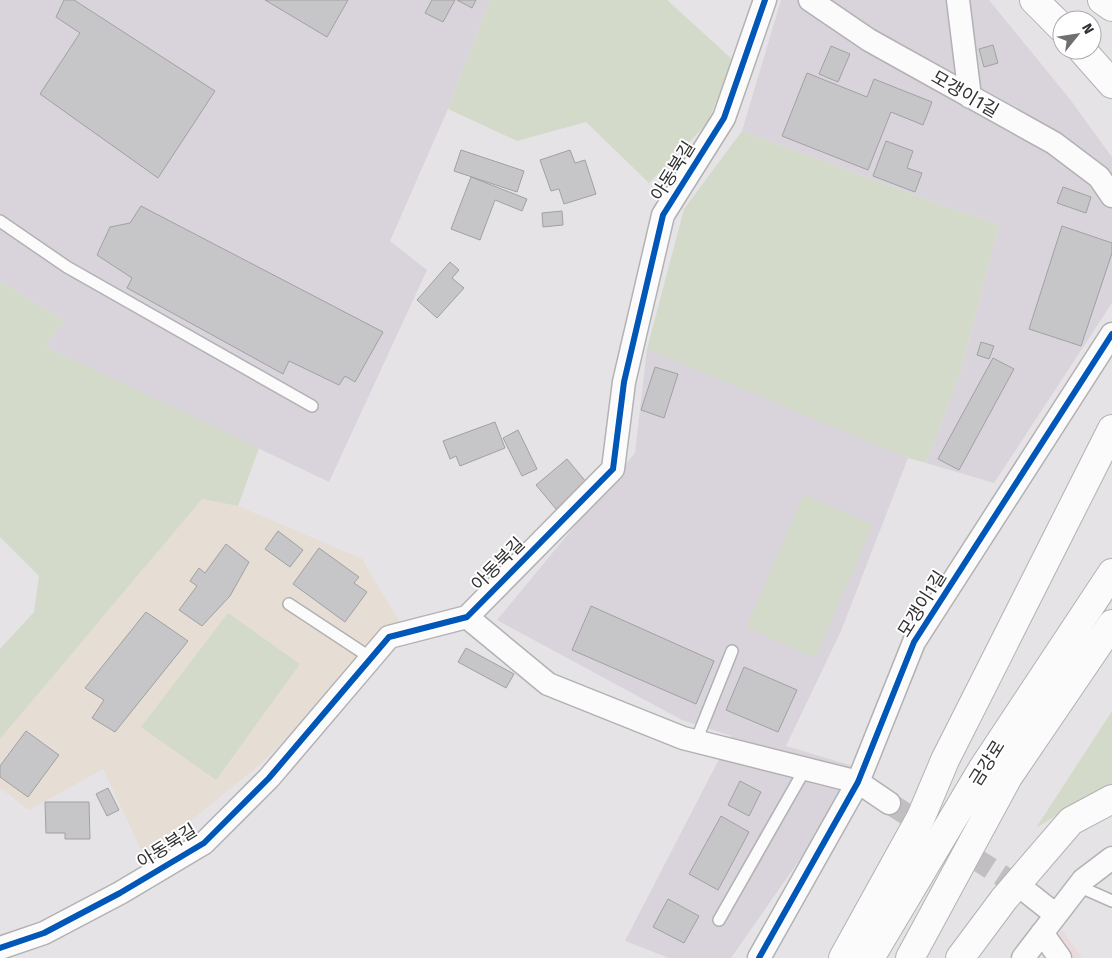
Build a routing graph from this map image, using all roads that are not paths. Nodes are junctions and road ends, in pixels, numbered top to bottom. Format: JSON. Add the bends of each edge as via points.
{"nodes":[{"id":1,"x":765,"y":0,"type":"edge"},
{"id":2,"x":810,"y":0,"type":"edge"},
{"id":3,"x":958,"y":0,"type":"edge"},
{"id":4,"x":1091,"y":0,"type":"edge"},
{"id":5,"x":1102,"y":0,"type":"edge"},
{"id":6,"x":1112,"y":7,"type":"edge"},
{"id":7,"x":1112,"y":20,"type":"edge"},
{"id":8,"x":1092,"y":60,"type":"edge"},
{"id":9,"x":1093,"y":60,"type":"edge"},
{"id":10,"x":1112,"y":80,"type":"edge"},
{"id":11,"x":1112,"y":84,"type":"edge"},
{"id":12,"x":970,"y":97,"type":"junction"},
{"id":13,"x":1112,"y":196,"type":"edge"},
{"id":14,"x":0,"y":221,"type":"edge"},
{"id":15,"x":1112,"y":334,"type":"edge"},
{"id":16,"x":312,"y":406,"type":"dead end"},
{"id":17,"x":1112,"y":429,"type":"edge"},
{"id":18,"x":1112,"y":573,"type":"edge"},
{"id":19,"x":288,"y":604,"type":"dead end"},
{"id":20,"x":466,"y":617,"type":"junction"},
{"id":21,"x":1112,"y":624,"type":"edge"},
{"id":22,"x":732,"y":652,"type":"dead end"},
{"id":23,"x":371,"y":658,"type":"junction"},
{"id":24,"x":696,"y":741,"type":"junction"},
{"id":25,"x":805,"y":769,"type":"junction"},
{"id":26,"x":858,"y":782,"type":"junction"},
{"id":27,"x":1112,"y":799,"type":"edge"},
{"id":28,"x":889,"y":803,"type":"tunnel mouth"},
{"id":29,"x":1112,"y":858,"type":"edge"},
{"id":30,"x":1078,"y":886,"type":"junction"},
{"id":31,"x":1027,"y":892,"type":"tunnel mouth"},
{"id":32,"x":1112,"y":901,"type":"edge"},
{"id":33,"x":1056,"y":915,"type":"junction"},
{"id":34,"x":719,"y":920,"type":"dead end"},
{"id":35,"x":1042,"y":933,"type":"junction"},
{"id":36,"x":0,"y":948,"type":"edge"},
{"id":37,"x":759,"y":958,"type":"edge"},
{"id":38,"x":843,"y":958,"type":"edge"},
{"id":39,"x":870,"y":958,"type":"edge"},
{"id":40,"x":910,"y":958,"type":"edge"},
{"id":41,"x":960,"y":958,"type":"edge"},
{"id":42,"x":1023,"y":958,"type":"edge"},
{"id":43,"x":1060,"y":958,"type":"edge"}],
"edges":[{"from":1,"to":20,"type":"street","name":"아동북길","via":[[724,118],[663,215],[624,382],[613,469]]},
{"from":2,"to":12,"type":"street","name":"모갱이1길","via":[[870,40]]},
{"from":3,"to":12,"type":"street"},
{"from":4,"to":7,"type":"main road"},
{"from":5,"to":6,"type":"main road"},
{"from":8,"to":11,"type":"main road"},
{"from":9,"to":10,"type":"main road"},
{"from":12,"to":13,"type":"street","name":"모갱이1길","via":[[1054,143],[1099,177]]},
{"from":14,"to":16,"type":"lane","via":[[67,267]]},
{"from":15,"to":26,"type":"street","name":"모갱이1길","via":[[914,642]]},
{"from":17,"to":38,"type":"main road","via":[[945,760],[921,817]]},
{"from":18,"to":39,"type":"main road","name":"금강로","via":[[983,768]]},
{"from":19,"to":23,"type":"lane"},
{"from":20,"to":23,"type":"street","name":"아동북길","via":[[389,637]]},
{"from":20,"to":24,"type":"street","via":[[548,684]]},
{"from":21,"to":40,"type":"main road","name":"금강로","via":[[1008,777]]},
{"from":22,"to":24,"type":"lane"},
{"from":23,"to":36,"type":"street","name":"아동북길","via":[[269,778],[204,843],[44,933]]},
{"from":24,"to":25,"type":"street"},
{"from":25,"to":26,"type":"street"},
{"from":25,"to":34,"type":"lane"},
{"from":26,"to":28,"type":"street"},
{"from":26,"to":37,"type":"street","name":"모갱이1길"},
{"from":27,"to":41,"type":"main road","via":[[1071,821],[1004,899]]},
{"from":29,"to":30,"type":"street"},
{"from":30,"to":32,"type":"lane"},
{"from":30,"to":33,"type":"street"},
{"from":31,"to":33,"type":"street"},
{"from":33,"to":35,"type":"street"},
{"from":35,"to":42,"type":"street"},
{"from":35,"to":43,"type":"street"}]}
